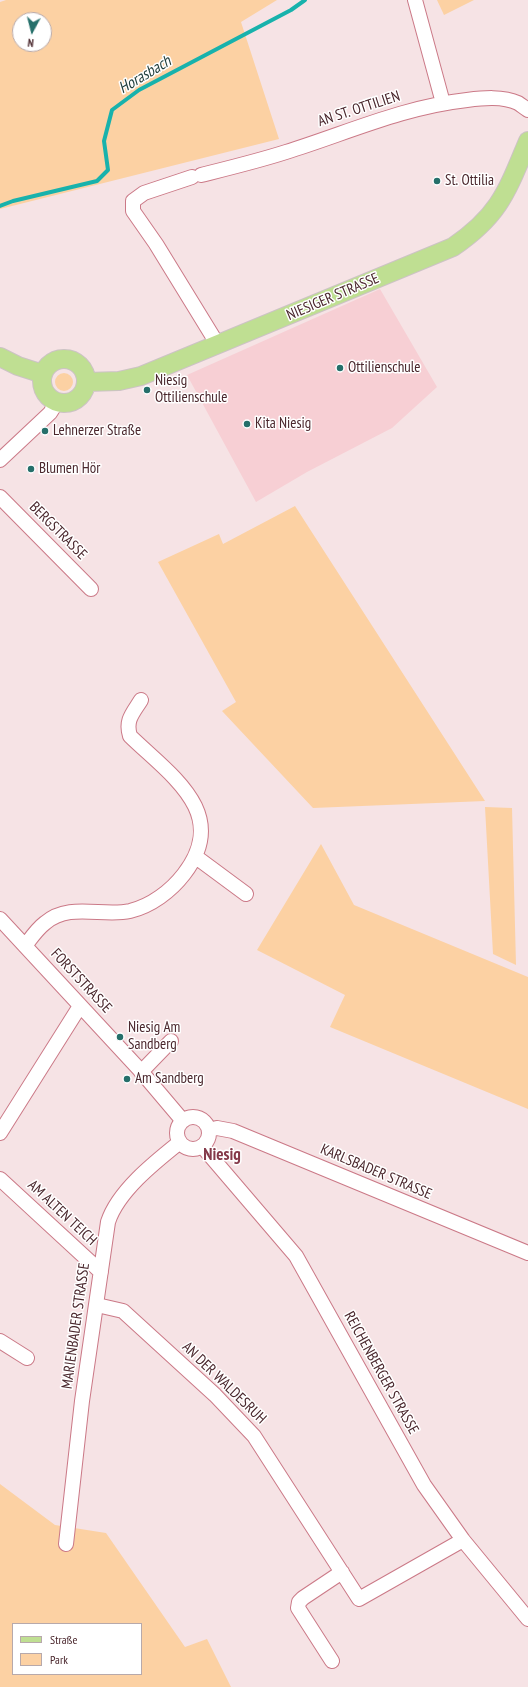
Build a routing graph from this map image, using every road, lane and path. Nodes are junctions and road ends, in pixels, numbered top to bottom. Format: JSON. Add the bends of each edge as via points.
{"nodes":[{"id":1,"x":415,"y":0,"type":"edge"},
{"id":2,"x":443,"y":103,"type":"junction"},
{"id":3,"x":528,"y":110,"type":"edge"},
{"id":4,"x":528,"y":141,"type":"edge"},
{"id":5,"x":218,"y":345,"type":"junction"},
{"id":6,"x":0,"y":357,"type":"edge"},
{"id":7,"x":43,"y":374,"type":"junction"},
{"id":8,"x":87,"y":382,"type":"junction"},
{"id":9,"x":57,"y":402,"type":"junction"},
{"id":10,"x":0,"y":460,"type":"edge"},
{"id":11,"x":0,"y":497,"type":"edge"},
{"id":12,"x":91,"y":589,"type":"dead end"},
{"id":13,"x":141,"y":700,"type":"dead end"},
{"id":14,"x":196,"y":857,"type":"junction"},
{"id":15,"x":246,"y":894,"type":"dead end"},
{"id":16,"x":0,"y":919,"type":"edge"},
{"id":17,"x":25,"y":946,"type":"junction"},
{"id":18,"x":80,"y":1006,"type":"junction"},
{"id":19,"x":172,"y":1041,"type":"dead end"},
{"id":20,"x":141,"y":1072,"type":"junction"},
{"id":21,"x":183,"y":1121,"type":"junction"},
{"id":22,"x":208,"y":1130,"type":"junction"},
{"id":23,"x":0,"y":1133,"type":"edge"},
{"id":24,"x":180,"y":1142,"type":"junction"},
{"id":25,"x":202,"y":1146,"type":"junction"},
{"id":26,"x":0,"y":1179,"type":"edge"},
{"id":27,"x":528,"y":1254,"type":"edge"},
{"id":28,"x":101,"y":1272,"type":"junction"},
{"id":29,"x":97,"y":1305,"type":"junction"},
{"id":30,"x":0,"y":1341,"type":"edge"},
{"id":31,"x":27,"y":1358,"type":"dead end"},
{"id":32,"x":464,"y":1540,"type":"junction"},
{"id":33,"x":66,"y":1544,"type":"dead end"},
{"id":34,"x":342,"y":1572,"type":"junction"},
{"id":35,"x":528,"y":1619,"type":"edge"},
{"id":36,"x":332,"y":1661,"type":"dead end"}],
"edges":[{"from":1,"to":2,"type":"street"},
{"from":2,"to":3,"type":"street","name":"AN ST. OTTILIEN","via":[[501,99],[518,103]]},
{"from":2,"to":5,"type":"street","name":"AN ST. OTTILIEN","via":[[408,111],[286,152],[197,176],[144,193],[133,201],[133,211]]},
{"from":4,"to":5,"type":"main road","name":"NIESIGER STRASSE","via":[[506,193],[492,214],[471,235],[453,246]]},
{"from":5,"to":8,"type":"main road","name":"NIESIGER STRASSE","via":[[141,376],[119,381]]},
{"from":6,"to":7,"type":"main road"},
{"from":7,"to":8,"type":"main road","via":[[51,363],[65,359],[78,363],[83,368]]},
{"from":7,"to":9,"type":"main road","via":[[42,381],[46,394]]},
{"from":8,"to":9,"type":"main road","via":[[77,400],[71,403]]},
{"from":9,"to":10,"type":"street","via":[[50,413]]},
{"from":11,"to":12,"type":"street","name":"BERGSTRASSE"},
{"from":13,"to":14,"type":"street","via":[[127,726],[130,736],[176,779],[195,803],[201,817],[202,832]]},
{"from":14,"to":15,"type":"street"},
{"from":14,"to":17,"type":"street","via":[[178,881],[149,904],[129,911],[75,911],[56,916],[45,923]]},
{"from":16,"to":17,"type":"street","name":"FORSTSTRASSE"},
{"from":17,"to":18,"type":"street","name":"FORSTSTRASSE"},
{"from":18,"to":20,"type":"street","name":"FORSTSTRASSE"},
{"from":18,"to":23,"type":"street"},
{"from":19,"to":20,"type":"street"},
{"from":20,"to":21,"type":"street","name":"FORSTSTRASSE"},
{"from":21,"to":22,"type":"street","via":[[196,1118],[204,1122]]},
{"from":21,"to":24,"type":"street","via":[[178,1131]]},
{"from":22,"to":25,"type":"street","via":[[209,1136]]},
{"from":22,"to":27,"type":"street","name":"KARLSBADER STRASSE","via":[[217,1128],[233,1131]]},
{"from":24,"to":25,"type":"street","via":[[190,1149]]},
{"from":24,"to":28,"type":"street","name":"MARIENBADER STRASSE","via":[[155,1162],[114,1208],[108,1222]]},
{"from":25,"to":32,"type":"street","name":"REICHENBERGER STRASSE","via":[[296,1256],[424,1486]]},
{"from":26,"to":28,"type":"street","name":"AM ALTEN TEICH"},
{"from":28,"to":29,"type":"street","name":"MARIENBADER STRASSE"},
{"from":29,"to":33,"type":"street","name":"MARIENBADER STRASSE","via":[[82,1401]]},
{"from":29,"to":34,"type":"street","name":"AN DER WALDESRUH","via":[[123,1311],[240,1420],[254,1436]]},
{"from":30,"to":31,"type":"street"},
{"from":32,"to":34,"type":"street","name":"AN DER WALDESRUH","via":[[359,1599]]},
{"from":32,"to":35,"type":"street","name":"REICHENBERGER STRASSE"},
{"from":34,"to":36,"type":"street","via":[[303,1598],[298,1608]]}]}
